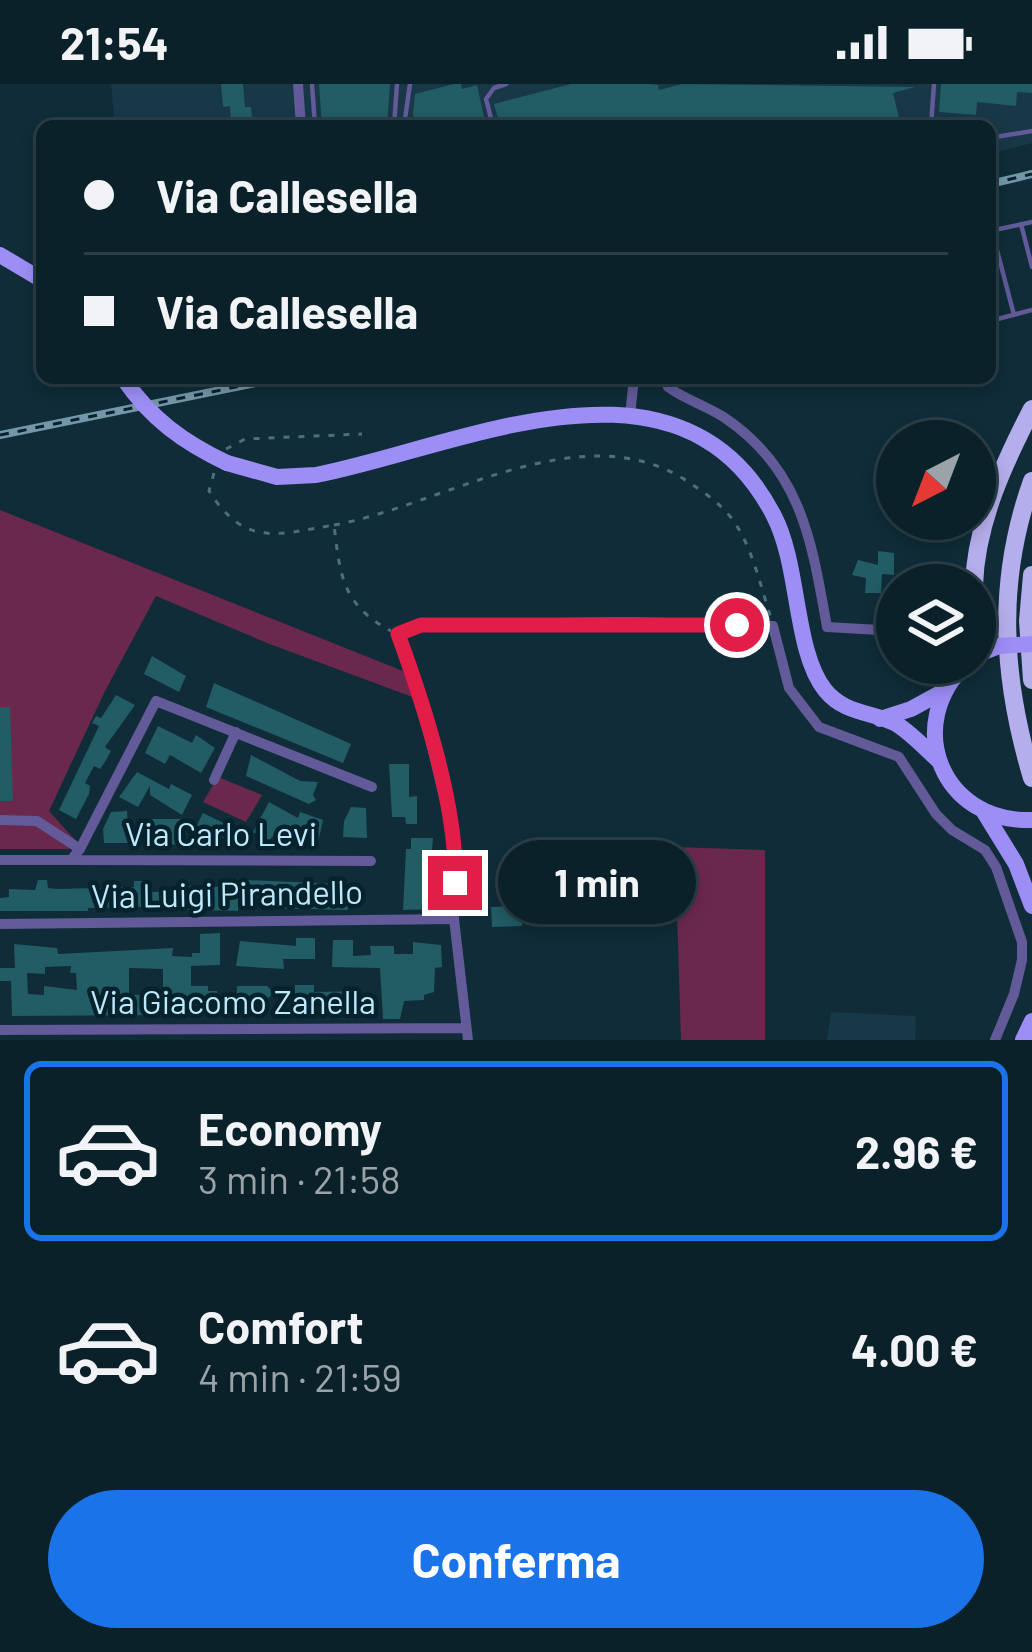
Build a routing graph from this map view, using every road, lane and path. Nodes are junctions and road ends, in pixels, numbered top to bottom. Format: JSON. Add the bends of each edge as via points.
{"nodes":[{"id":1,"x":298,"y":84,"type":"edge"},
{"id":2,"x":312,"y":84,"type":"edge"},
{"id":3,"x":397,"y":84,"type":"edge"},
{"id":4,"x":410,"y":84,"type":"edge"},
{"id":5,"x":506,"y":84,"type":"edge"},
{"id":6,"x":934,"y":84,"type":"edge"},
{"id":7,"x":493,"y":86,"type":"edge"},
{"id":8,"x":301,"y":120,"type":"edge"},
{"id":9,"x":315,"y":120,"type":"edge"},
{"id":10,"x":394,"y":120,"type":"edge"},
{"id":11,"x":405,"y":120,"type":"edge"},
{"id":12,"x":491,"y":120,"type":"edge"},
{"id":13,"x":931,"y":120,"type":"edge"},
{"id":14,"x":1032,"y":131,"type":"edge"},
{"id":15,"x":996,"y":137,"type":"edge"},
{"id":16,"x":1032,"y":222,"type":"edge"},
{"id":17,"x":1021,"y":224,"type":"junction"},
{"id":18,"x":996,"y":230,"type":"edge"},
{"id":19,"x":996,"y":249,"type":"edge"},
{"id":20,"x":0,"y":256,"type":"edge"},
{"id":21,"x":1032,"y":267,"type":"edge"},
{"id":22,"x":36,"y":277,"type":"edge"},
{"id":23,"x":1032,"y":310,"type":"edge"},
{"id":24,"x":1014,"y":315,"type":"junction"},
{"id":25,"x":996,"y":320,"type":"edge"},
{"id":26,"x":128,"y":384,"type":"edge"},
{"id":27,"x":633,"y":384,"type":"edge"},
{"id":28,"x":667,"y":384,"type":"edge"},
{"id":29,"x":1032,"y":410,"type":"edge"},
{"id":30,"x":630,"y":416,"type":"junction"},
{"id":31,"x":362,"y":434,"type":"dead end"},
{"id":32,"x":223,"y":459,"type":"junction"},
{"id":33,"x":1032,"y":481,"type":"edge"},
{"id":34,"x":334,"y":525,"type":"junction"},
{"id":35,"x":978,"y":564,"type":"edge"},
{"id":36,"x":1032,"y":574,"type":"edge"},
{"id":37,"x":773,"y":626,"type":"junction"},
{"id":38,"x":876,"y":630,"type":"edge"},
{"id":39,"x":398,"y":634,"type":"junction"},
{"id":40,"x":1032,"y":644,"type":"edge"},
{"id":41,"x":996,"y":648,"type":"edge"},
{"id":42,"x":1032,"y":680,"type":"edge"},
{"id":43,"x":949,"y":684,"type":"edge"},
{"id":44,"x":944,"y":690,"type":"junction"},
{"id":45,"x":880,"y":719,"type":"junction"},
{"id":46,"x":236,"y":732,"type":"junction"},
{"id":47,"x":939,"y":761,"type":"junction"},
{"id":48,"x":1032,"y":778,"type":"edge"},
{"id":49,"x":214,"y":780,"type":"dead end"},
{"id":50,"x":372,"y":787,"type":"dead end"},
{"id":51,"x":983,"y":811,"type":"junction"},
{"id":52,"x":0,"y":820,"type":"edge"},
{"id":53,"x":1024,"y":820,"type":"edge"},
{"id":54,"x":76,"y":855,"type":"junction"},
{"id":55,"x":0,"y":860,"type":"edge"},
{"id":56,"x":371,"y":861,"type":"dead end"},
{"id":57,"x":1032,"y":907,"type":"edge"},
{"id":58,"x":454,"y":919,"type":"junction"},
{"id":59,"x":0,"y":924,"type":"edge"},
{"id":60,"x":1032,"y":1021,"type":"edge"},
{"id":61,"x":0,"y":1030,"type":"edge"},
{"id":62,"x":467,"y":1034,"type":"edge"},
{"id":63,"x":381,"y":1035,"type":"edge"},
{"id":64,"x":995,"y":1040,"type":"edge"},
{"id":65,"x":1023,"y":1040,"type":"edge"}],
"edges":[{"from":1,"to":8,"type":"street"},
{"from":2,"to":9,"type":"lane"},
{"from":3,"to":10,"type":"lane"},
{"from":4,"to":11,"type":"lane"},
{"from":5,"to":7,"type":"lane"},
{"from":6,"to":13,"type":"lane"},
{"from":7,"to":12,"type":"lane","via":[[486,99]]},
{"from":14,"to":15,"type":"lane"},
{"from":16,"to":17,"type":"lane"},
{"from":17,"to":18,"type":"lane"},
{"from":17,"to":21,"type":"lane"},
{"from":19,"to":24,"type":"lane"},
{"from":20,"to":22,"type":"main road"},
{"from":23,"to":24,"type":"lane"},
{"from":24,"to":25,"type":"lane"},
{"from":26,"to":32,"type":"main road","bridge":true,"via":[[159,423]]},
{"from":27,"to":30,"type":"street"},
{"from":28,"to":38,"type":"street","via":[[748,436],[788,486],[809,533],[827,627]]},
{"from":29,"to":35,"type":"highway","via":[[1006,460]]},
{"from":30,"to":32,"type":"main road","via":[[521,421],[316,475],[277,477]]},
{"from":30,"to":45,"type":"main road","via":[[713,446],[760,493],[790,553],[819,681],[840,704]]},
{"from":31,"to":32,"type":"path","via":[[245,439]]},
{"from":32,"to":34,"type":"path","via":[[209,491],[242,529],[280,534]]},
{"from":33,"to":48,"type":"highway","via":[[1013,542],[1005,620],[1012,700]]},
{"from":34,"to":37,"type":"path","via":[[520,467],[618,456],[673,472],[711,496],[736,524]]},
{"from":34,"to":39,"type":"path","via":[[347,593]]},
{"from":36,"to":42,"type":"highway"},
{"from":37,"to":39,"type":"street","via":[[441,624]]},
{"from":37,"to":64,"type":"street","via":[[789,688],[809,718],[830,734],[899,757],[936,814],[996,867],[1022,960]]},
{"from":39,"to":58,"type":"street","via":[[456,846]]},
{"from":40,"to":41,"type":"main road","bridge":true},
{"from":43,"to":44,"type":"main road"},
{"from":44,"to":45,"type":"main road"},
{"from":44,"to":47,"type":"main road","via":[[935,718]]},
{"from":45,"to":47,"type":"main road"},
{"from":46,"to":49,"type":"street"},
{"from":46,"to":50,"type":"street"},
{"from":46,"to":54,"type":"street","via":[[156,701]]},
{"from":47,"to":51,"type":"main road","via":[[956,790]]},
{"from":51,"to":53,"type":"main road"},
{"from":51,"to":57,"type":"main road"},
{"from":52,"to":54,"type":"street","via":[[37,821]]},
{"from":54,"to":55,"type":"street","name":"Via Carlo Levi"},
{"from":54,"to":56,"type":"street","name":"Via Carlo Levi"},
{"from":58,"to":59,"type":"street","name":"Via Luigi Pirandello"},
{"from":58,"to":62,"type":"street"},
{"from":60,"to":65,"type":"main road"},
{"from":61,"to":63,"type":"street","name":"Via Giacomo Zanella","via":[[179,1026]]},
{"from":62,"to":63,"type":"street","name":"Via Giacomo Zanella"}]}
